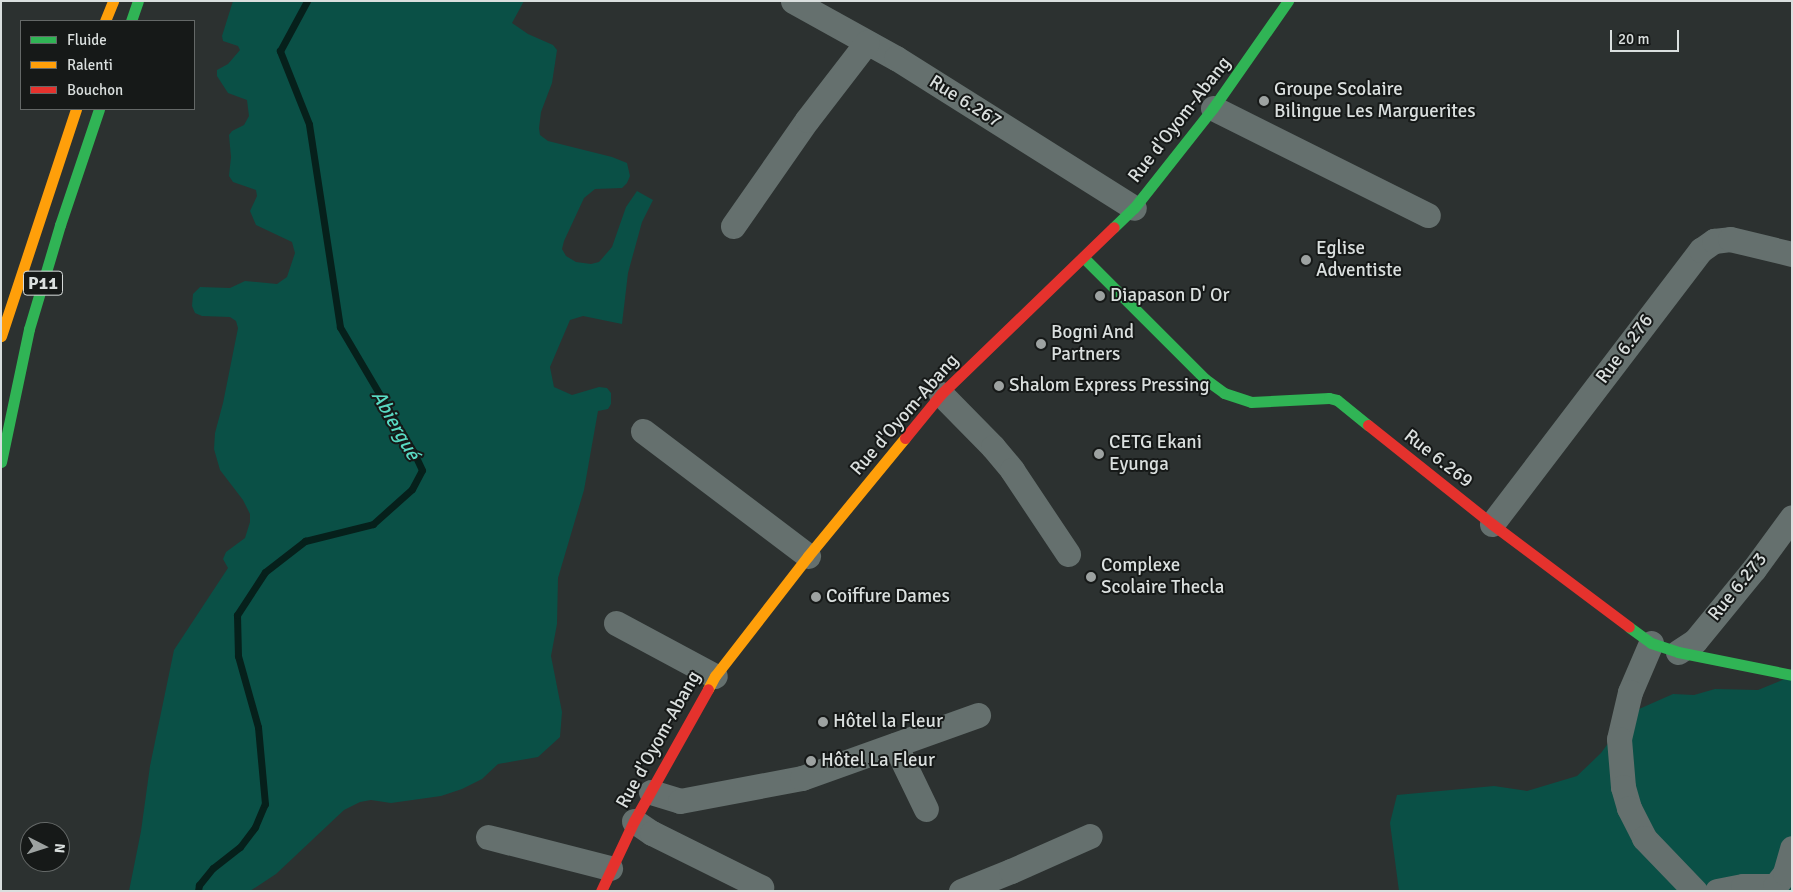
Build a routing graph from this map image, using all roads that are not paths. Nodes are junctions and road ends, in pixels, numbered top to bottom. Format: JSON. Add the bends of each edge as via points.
{"nodes":[{"id":1,"x":113,"y":1,"type":"edge"},
{"id":2,"x":138,"y":1,"type":"edge"},
{"id":3,"x":1288,"y":1,"type":"edge"},
{"id":4,"x":805,"y":4,"type":"edge"},
{"id":5,"x":105,"y":20,"type":"edge"},
{"id":6,"x":131,"y":20,"type":"edge"},
{"id":7,"x":867,"y":42,"type":"junction"},
{"id":8,"x":1213,"y":108,"type":"junction"},
{"id":9,"x":76,"y":110,"type":"edge"},
{"id":10,"x":99,"y":110,"type":"edge"},
{"id":11,"x":1134,"y":208,"type":"junction"},
{"id":12,"x":1428,"y":215,"type":"dead end"},
{"id":13,"x":733,"y":226,"type":"dead end"},
{"id":14,"x":1792,"y":254,"type":"edge"},
{"id":15,"x":1084,"y":258,"type":"junction"},
{"id":16,"x":3,"y":323,"type":"edge"},
{"id":17,"x":942,"y":394,"type":"junction"},
{"id":18,"x":643,"y":431,"type":"dead end"},
{"id":19,"x":1,"y":462,"type":"edge"},
{"id":20,"x":1792,"y":517,"type":"edge"},
{"id":21,"x":1492,"y":524,"type":"junction"},
{"id":22,"x":1068,"y":554,"type":"dead end"},
{"id":23,"x":808,"y":556,"type":"junction"},
{"id":24,"x":616,"y":623,"type":"dead end"},
{"id":25,"x":1651,"y":643,"type":"junction"},
{"id":26,"x":1678,"y":652,"type":"junction"},
{"id":27,"x":1792,"y":675,"type":"edge"},
{"id":28,"x":715,"y":676,"type":"junction"},
{"id":29,"x":978,"y":715,"type":"dead end"},
{"id":30,"x":895,"y":745,"type":"junction"},
{"id":31,"x":651,"y":792,"type":"junction"},
{"id":32,"x":926,"y":809,"type":"dead end"},
{"id":33,"x":634,"y":821,"type":"junction"},
{"id":34,"x":1090,"y":836,"type":"dead end"},
{"id":35,"x":488,"y":837,"type":"dead end"},
{"id":36,"x":1792,"y":848,"type":"edge"},
{"id":37,"x":605,"y":880,"type":"edge"},
{"id":38,"x":761,"y":887,"type":"dead end"},
{"id":39,"x":961,"y":891,"type":"edge"},
{"id":40,"x":1695,"y":891,"type":"edge"},
{"id":41,"x":1717,"y":891,"type":"edge"}],
"edges":[{"from":1,"to":5,"type":"main road"},
{"from":2,"to":6,"type":"main road"},
{"from":3,"to":8,"type":"main road","name":"Rue d'Oyom-Abang"},
{"from":4,"to":7,"type":"street","name":"Rue 6.267"},
{"from":7,"to":11,"type":"street","name":"Rue 6.267"},
{"from":7,"to":13,"type":"street","via":[[807,120]]},
{"from":8,"to":11,"type":"main road","name":"Rue d'Oyom-Abang"},
{"from":8,"to":12,"type":"street"},
{"from":9,"to":16,"type":"main road","number":"P11"},
{"from":10,"to":19,"type":"main road","number":"P11","via":[[12,385]]},
{"from":11,"to":15,"type":"main road","name":"Rue d'Oyom-Abang"},
{"from":14,"to":21,"type":"street","name":"Rue 6.276","via":[[1730,239],[1714,241],[1701,250]]},
{"from":15,"to":17,"type":"main road","name":"Rue d'Oyom-Abang"},
{"from":15,"to":21,"type":"main road","name":"Rue 6.269","via":[[1205,379],[1224,393],[1251,402],[1336,400]]},
{"from":17,"to":22,"type":"street","via":[[1012,470]]},
{"from":17,"to":23,"type":"main road","name":"Rue d'Oyom-Abang"},
{"from":18,"to":23,"type":"street"},
{"from":20,"to":26,"type":"street","name":"Rue 6.273","via":[[1695,642]]},
{"from":21,"to":25,"type":"main road","name":"Rue 6.269"},
{"from":23,"to":28,"type":"main road","name":"Rue d'Oyom-Abang"},
{"from":24,"to":28,"type":"street"},
{"from":25,"to":26,"type":"main road","name":"Rue 6.269"},
{"from":25,"to":40,"type":"street","via":[[1630,692],[1618,739],[1623,787],[1644,838]]},
{"from":26,"to":27,"type":"main road","name":"Rue 6.269"},
{"from":28,"to":31,"type":"main road","name":"Rue d'Oyom-Abang"},
{"from":29,"to":30,"type":"street"},
{"from":30,"to":31,"type":"street","via":[[802,778],[768,785],[680,801]]},
{"from":30,"to":32,"type":"street"},
{"from":31,"to":33,"type":"main road","name":"Rue d'Oyom-Abang"},
{"from":33,"to":37,"type":"main road","name":"Rue d'Oyom-Abang"},
{"from":33,"to":38,"type":"street"},
{"from":34,"to":39,"type":"street"},
{"from":35,"to":37,"type":"street"},
{"from":36,"to":41,"type":"street","via":[[1785,873],[1775,886],[1743,886]]}]}
